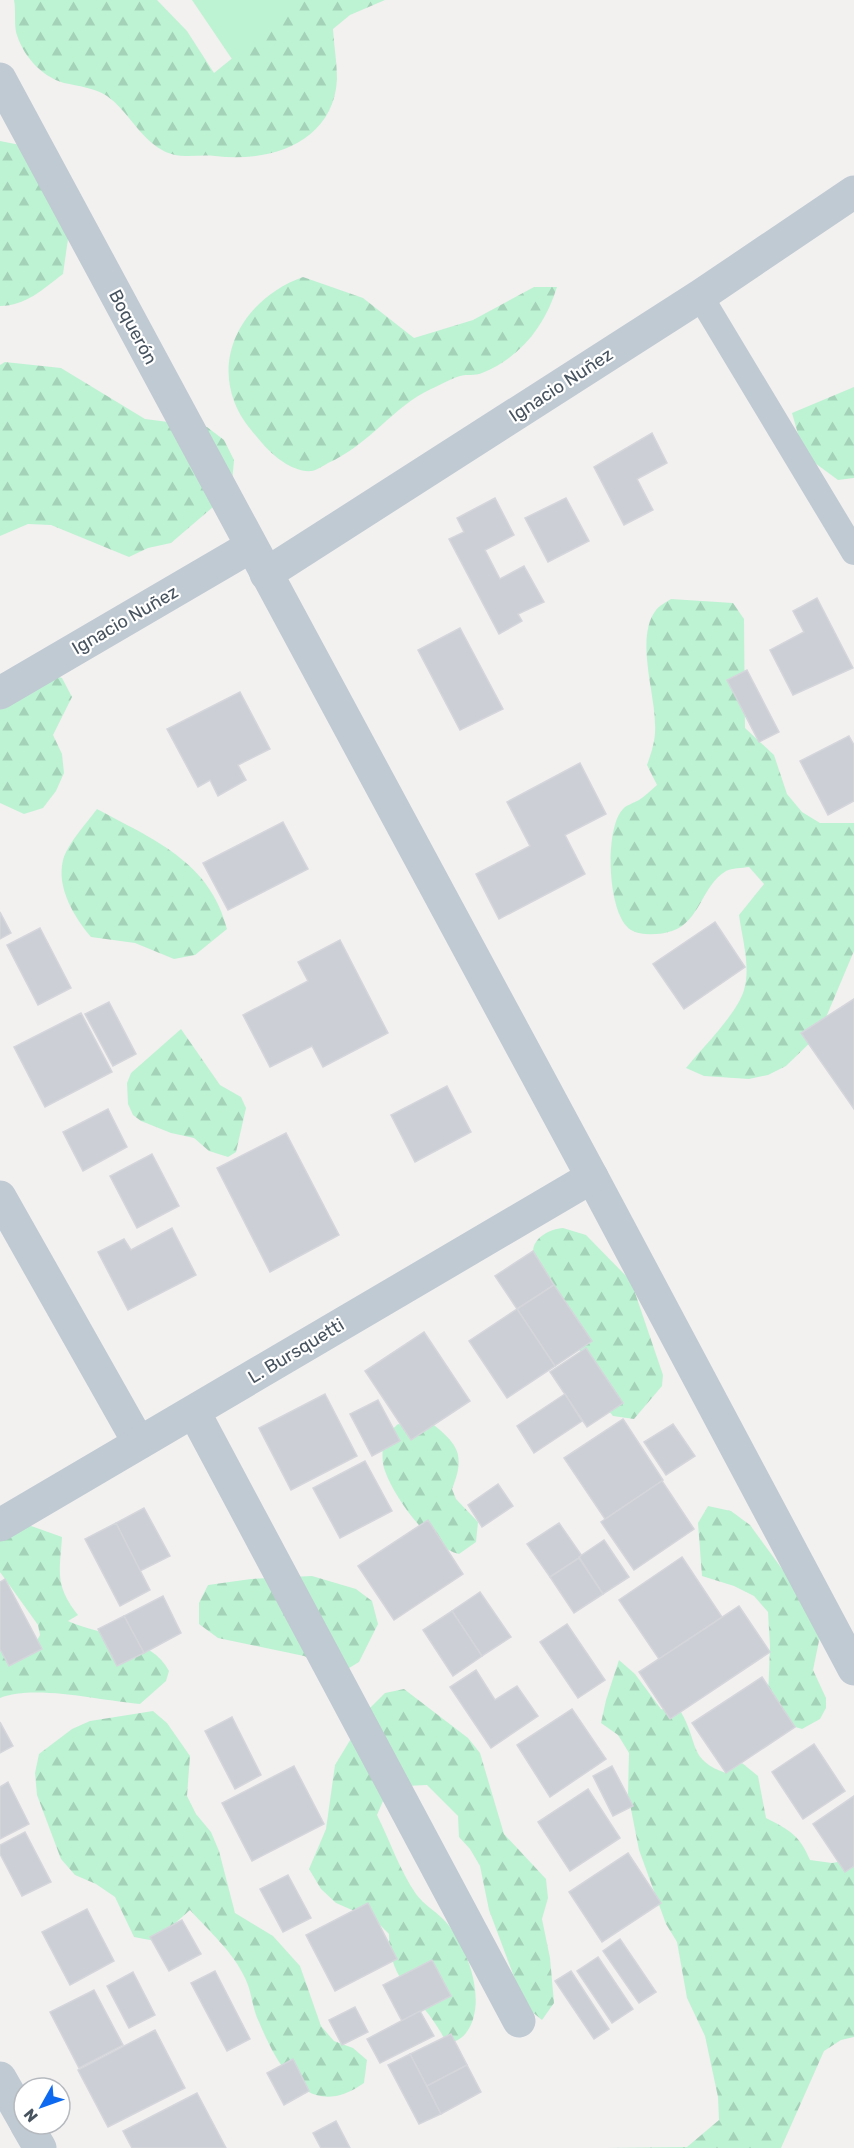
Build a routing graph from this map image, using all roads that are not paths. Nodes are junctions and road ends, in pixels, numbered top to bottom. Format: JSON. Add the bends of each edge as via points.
{"nodes":[{"id":1,"x":0,"y":79,"type":"edge"},
{"id":2,"x":854,"y":192,"type":"edge"},
{"id":3,"x":700,"y":296,"type":"junction"},
{"id":4,"x":854,"y":552,"type":"edge"},
{"id":5,"x":258,"y":561,"type":"junction"},
{"id":6,"x":0,"y":693,"type":"edge"},
{"id":7,"x":592,"y":1177,"type":"junction"},
{"id":8,"x":0,"y":1197,"type":"edge"},
{"id":9,"x":194,"y":1412,"type":"junction"},
{"id":10,"x":139,"y":1443,"type":"junction"},
{"id":11,"x":0,"y":1525,"type":"edge"},
{"id":12,"x":854,"y":1670,"type":"edge"},
{"id":13,"x":519,"y":2021,"type":"dead end"},
{"id":14,"x":0,"y":2078,"type":"edge"},
{"id":15,"x":12,"y":2099,"type":"edge"}],
"edges":[{"from":1,"to":5,"type":"street","name":"Boquerón"},
{"from":2,"to":3,"type":"street","name":"Ignacio Nuñez"},
{"from":3,"to":4,"type":"lane"},
{"from":3,"to":5,"type":"street","name":"Ignacio Nuñez"},
{"from":5,"to":6,"type":"street","name":"Ignacio Nuñez"},
{"from":5,"to":7,"type":"street","name":"Boquerón"},
{"from":7,"to":9,"type":"street","name":"L. Bursquetti"},
{"from":7,"to":12,"type":"street","name":"Boquerón"},
{"from":8,"to":10,"type":"street"},
{"from":9,"to":10,"type":"street","name":"L. Bursquetti"},
{"from":9,"to":13,"type":"street"},
{"from":10,"to":11,"type":"street","name":"L. Bursquetti"},
{"from":14,"to":15,"type":"street"}]}
